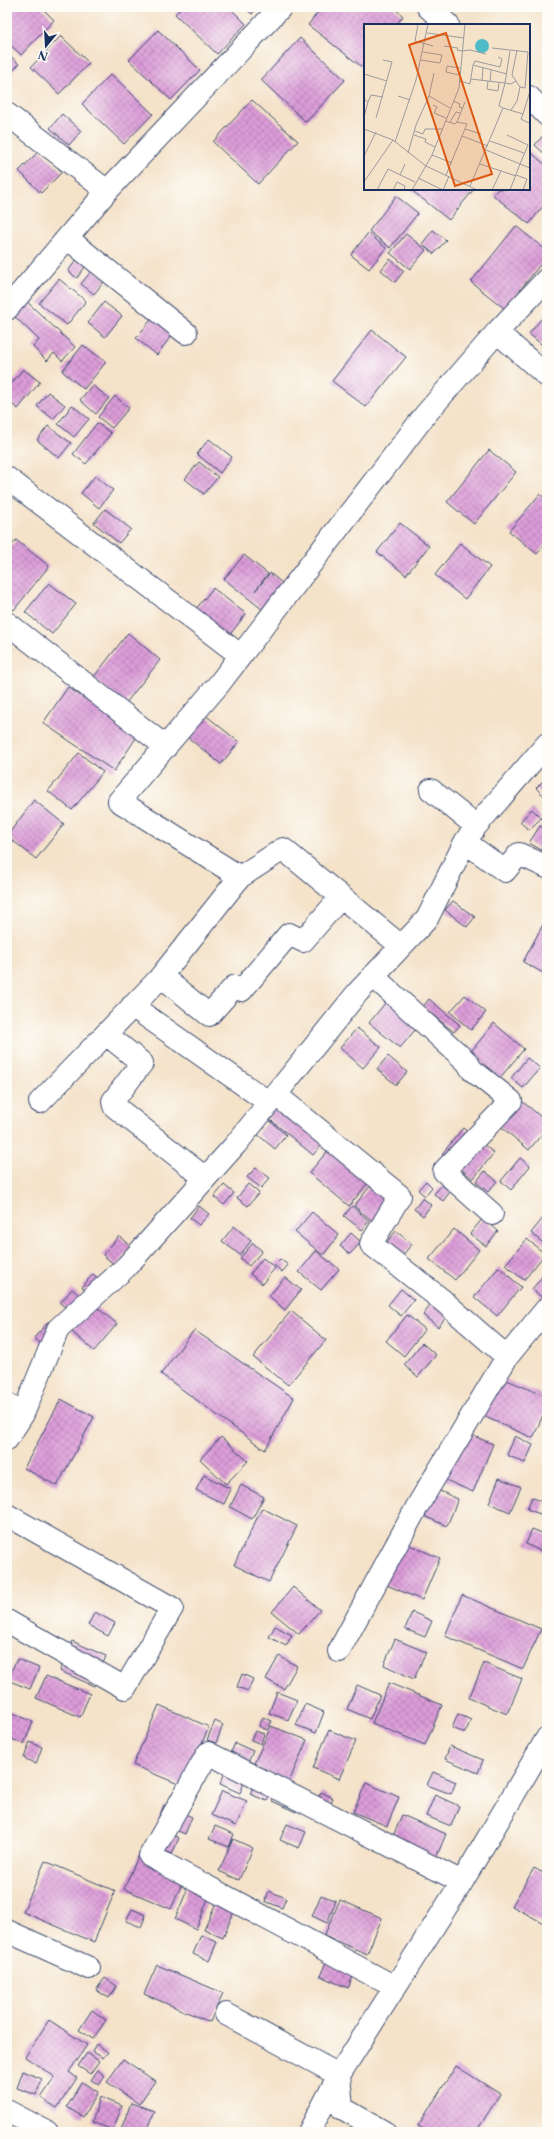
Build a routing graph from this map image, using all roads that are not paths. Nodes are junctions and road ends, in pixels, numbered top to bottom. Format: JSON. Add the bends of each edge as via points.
{"nodes":[{"id":1,"x":281,"y":7,"type":"edge"},
{"id":2,"x":428,"y":7,"type":"edge"},
{"id":3,"x":447,"y":24,"type":"edge"},
{"id":4,"x":530,"y":98,"type":"edge"},
{"id":5,"x":7,"y":114,"type":"edge"},
{"id":6,"x":547,"y":115,"type":"edge"},
{"id":7,"x":107,"y":191,"type":"junction"},
{"id":8,"x":68,"y":238,"type":"junction"},
{"id":9,"x":547,"y":279,"type":"edge"},
{"id":10,"x":7,"y":309,"type":"edge"},
{"id":11,"x":497,"y":332,"type":"junction"},
{"id":12,"x":186,"y":333,"type":"dead end"},
{"id":13,"x":547,"y":376,"type":"edge"},
{"id":14,"x":7,"y":478,"type":"edge"},
{"id":15,"x":7,"y":623,"type":"edge"},
{"id":16,"x":240,"y":655,"type":"junction"},
{"id":17,"x":547,"y":744,"type":"edge"},
{"id":18,"x":166,"y":747,"type":"junction"},
{"id":19,"x":431,"y":790,"type":"dead end"},
{"id":20,"x":470,"y":834,"type":"junction"},
{"id":21,"x":547,"y":867,"type":"edge"},
{"id":22,"x":240,"y":877,"type":"junction"},
{"id":23,"x":341,"y":897,"type":"junction"},
{"id":24,"x":401,"y":946,"type":"junction"},
{"id":25,"x":161,"y":976,"type":"junction"},
{"id":26,"x":373,"y":976,"type":"junction"},
{"id":27,"x":132,"y":1006,"type":"junction"},
{"id":28,"x":106,"y":1034,"type":"junction"},
{"id":29,"x":272,"y":1098,"type":"junction"},
{"id":30,"x":40,"y":1102,"type":"dead end"},
{"id":31,"x":205,"y":1178,"type":"junction"},
{"id":32,"x":492,"y":1214,"type":"dead end"},
{"id":33,"x":547,"y":1308,"type":"edge"},
{"id":34,"x":507,"y":1357,"type":"junction"},
{"id":35,"x":15,"y":1409,"type":"edge"},
{"id":36,"x":7,"y":1439,"type":"edge"},
{"id":37,"x":7,"y":1514,"type":"edge"},
{"id":38,"x":7,"y":1621,"type":"edge"},
{"id":39,"x":339,"y":1651,"type":"dead end"},
{"id":40,"x":547,"y":1738,"type":"edge"},
{"id":41,"x":462,"y":1882,"type":"junction"},
{"id":42,"x":7,"y":1931,"type":"edge"},
{"id":43,"x":88,"y":1968,"type":"dead end"},
{"id":44,"x":395,"y":1987,"type":"junction"},
{"id":45,"x":226,"y":2014,"type":"dead end"},
{"id":46,"x":339,"y":2075,"type":"junction"},
{"id":47,"x":7,"y":2111,"type":"edge"},
{"id":48,"x":47,"y":2132,"type":"edge"},
{"id":49,"x":309,"y":2132,"type":"edge"},
{"id":50,"x":384,"y":2132,"type":"edge"}],
"edges":[{"from":1,"to":7,"type":"street"},
{"from":2,"to":3,"type":"street"},
{"from":4,"to":6,"type":"street"},
{"from":5,"to":7,"type":"street"},
{"from":7,"to":8,"type":"street"},
{"from":8,"to":10,"type":"street"},
{"from":8,"to":12,"type":"street"},
{"from":9,"to":11,"type":"street"},
{"from":11,"to":13,"type":"street"},
{"from":11,"to":16,"type":"street","via":[[425,415]]},
{"from":14,"to":16,"type":"street"},
{"from":15,"to":18,"type":"street"},
{"from":16,"to":18,"type":"street"},
{"from":17,"to":20,"type":"street"},
{"from":18,"to":22,"type":"street","via":[[119,801]]},
{"from":19,"to":20,"type":"street"},
{"from":20,"to":21,"type":"street","via":[[505,871],[519,854]]},
{"from":20,"to":24,"type":"street","via":[[427,919]]},
{"from":22,"to":23,"type":"street","via":[[283,850]]},
{"from":22,"to":25,"type":"street"},
{"from":23,"to":24,"type":"street"},
{"from":23,"to":25,"type":"street","via":[[303,941],[289,934],[242,990],[234,987],[209,1015]]},
{"from":24,"to":26,"type":"street"},
{"from":25,"to":27,"type":"street"},
{"from":26,"to":29,"type":"street"},
{"from":26,"to":32,"type":"street","via":[[467,1062],[472,1070],[511,1101],[444,1171]]},
{"from":27,"to":28,"type":"street"},
{"from":27,"to":29,"type":"street"},
{"from":28,"to":30,"type":"street"},
{"from":28,"to":31,"type":"street","via":[[142,1063],[113,1101],[114,1106]]},
{"from":29,"to":31,"type":"street"},
{"from":29,"to":34,"type":"street","via":[[400,1196],[371,1244],[442,1300]]},
{"from":31,"to":35,"type":"street","via":[[126,1267],[58,1329]]},
{"from":33,"to":34,"type":"street"},
{"from":34,"to":39,"type":"street","via":[[418,1505]]},
{"from":35,"to":36,"type":"street"},
{"from":37,"to":38,"type":"street","via":[[172,1608],[125,1688]]},
{"from":40,"to":41,"type":"street"},
{"from":41,"to":44,"type":"street"},
{"from":41,"to":44,"type":"street","via":[[208,1753],[150,1856]]},
{"from":42,"to":43,"type":"street"},
{"from":44,"to":46,"type":"street"},
{"from":45,"to":46,"type":"street"},
{"from":46,"to":49,"type":"street"},
{"from":46,"to":50,"type":"street","via":[[342,2108]]},
{"from":47,"to":48,"type":"street"}]}
